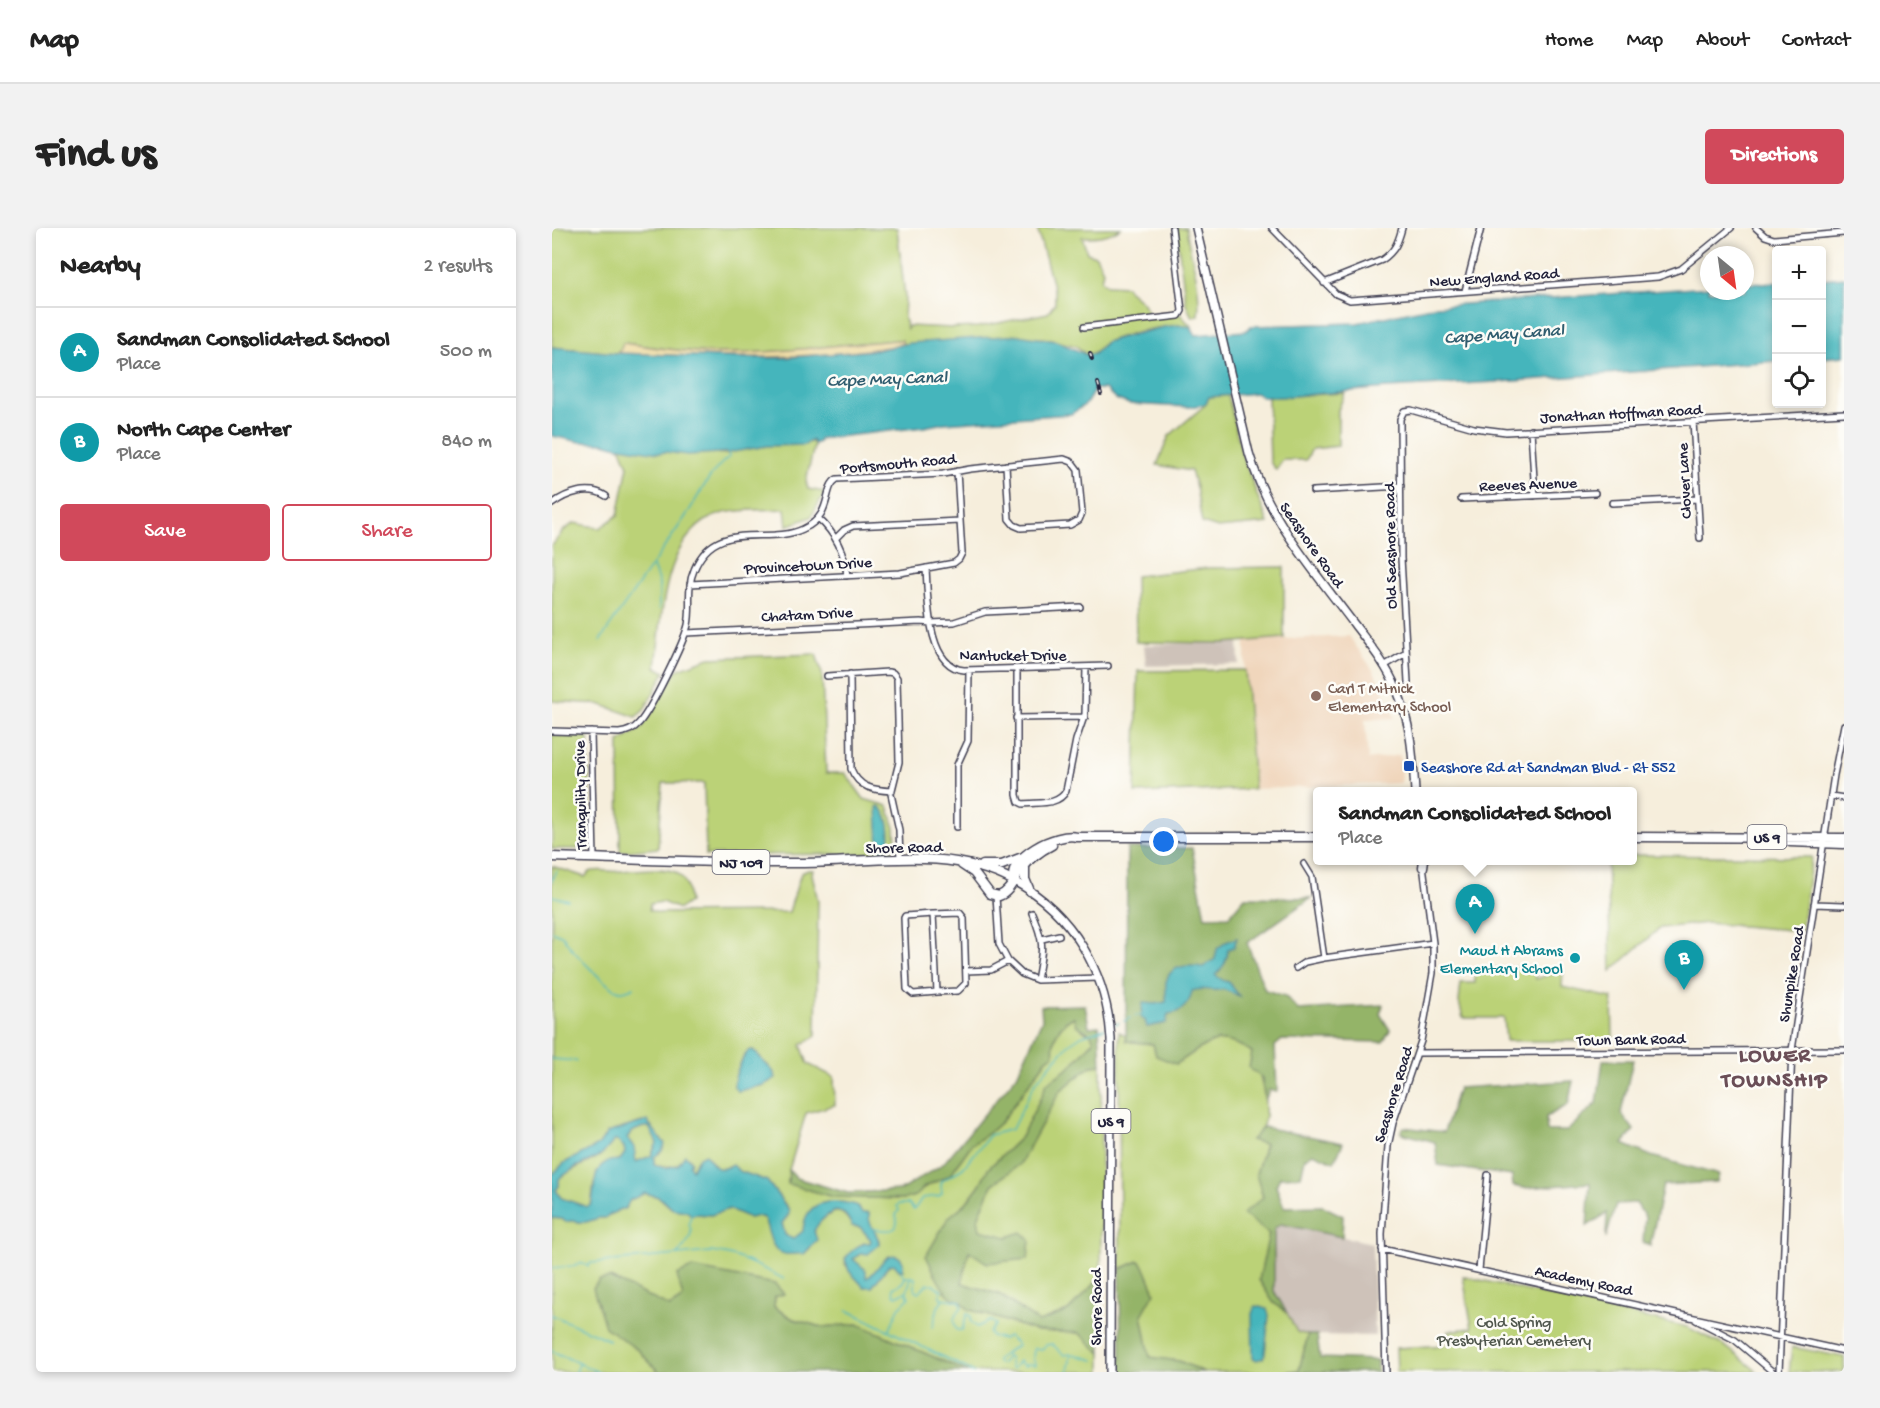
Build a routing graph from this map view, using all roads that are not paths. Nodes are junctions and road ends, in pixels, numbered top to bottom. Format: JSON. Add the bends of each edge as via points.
{"nodes":[{"id":1,"x":1172,"y":228,"type":"edge"},
{"id":2,"x":1196,"y":228,"type":"edge"},
{"id":3,"x":1272,"y":228,"type":"edge"},
{"id":4,"x":1402,"y":228,"type":"edge"},
{"id":5,"x":1481,"y":228,"type":"edge"},
{"id":6,"x":1731,"y":228,"type":"edge"},
{"id":7,"x":1756,"y":228,"type":"edge"},
{"id":8,"x":1844,"y":233,"type":"edge"},
{"id":9,"x":1324,"y":283,"type":"junction"},
{"id":10,"x":1465,"y":291,"type":"junction"},
{"id":11,"x":1084,"y":327,"type":"dead end"},
{"id":12,"x":1402,"y":413,"type":"joint"},
{"id":13,"x":1844,"y":413,"type":"edge"},
{"id":14,"x":1693,"y":422,"type":"junction"},
{"id":15,"x":1531,"y":430,"type":"junction"},
{"id":16,"x":1006,"y":465,"type":"junction"},
{"id":17,"x":957,"y":471,"type":"junction"},
{"id":18,"x":1401,"y":486,"type":"junction"},
{"id":19,"x":1313,"y":491,"type":"dead end"},
{"id":20,"x":1595,"y":493,"type":"dead end"},
{"id":21,"x":606,"y":496,"type":"dead end"},
{"id":22,"x":1535,"y":496,"type":"junction"},
{"id":23,"x":1461,"y":499,"type":"dead end"},
{"id":24,"x":1697,"y":499,"type":"junction"},
{"id":25,"x":1612,"y":502,"type":"dead end"},
{"id":26,"x":552,"y":504,"type":"edge"},
{"id":27,"x":819,"y":518,"type":"junction"},
{"id":28,"x":960,"y":521,"type":"junction"},
{"id":29,"x":836,"y":538,"type":"junction"},
{"id":30,"x":1700,"y":538,"type":"dead end"},
{"id":31,"x":926,"y":568,"type":"junction"},
{"id":32,"x":847,"y":576,"type":"junction"},
{"id":33,"x":690,"y":584,"type":"junction"},
{"id":34,"x":1080,"y":607,"type":"dead end"},
{"id":35,"x":930,"y":624,"type":"junction"},
{"id":36,"x":686,"y":633,"type":"junction"},
{"id":37,"x":1406,"y":653,"type":"junction"},
{"id":38,"x":1108,"y":666,"type":"dead end"},
{"id":39,"x":1384,"y":666,"type":"junction"},
{"id":40,"x":1086,"y":667,"type":"junction"},
{"id":41,"x":1017,"y":669,"type":"junction"},
{"id":42,"x":969,"y":670,"type":"junction"},
{"id":43,"x":850,"y":674,"type":"junction"},
{"id":44,"x":827,"y":676,"type":"dead end"},
{"id":45,"x":1408,"y":682,"type":"dead end"},
{"id":46,"x":1084,"y":717,"type":"junction"},
{"id":47,"x":1016,"y":718,"type":"junction"},
{"id":48,"x":1844,"y":725,"type":"edge"},
{"id":49,"x":552,"y":731,"type":"edge"},
{"id":50,"x":591,"y":732,"type":"junction"},
{"id":51,"x":1415,"y":787,"type":"edge"},
{"id":52,"x":892,"y":790,"type":"junction"},
{"id":53,"x":1831,"y":796,"type":"junction"},
{"id":54,"x":1844,"y":798,"type":"edge"},
{"id":55,"x":957,"y":827,"type":"dead end"},
{"id":56,"x":1077,"y":837,"type":"junction"},
{"id":57,"x":1313,"y":837,"type":"edge"},
{"id":58,"x":1637,"y":837,"type":"edge"},
{"id":59,"x":1844,"y":838,"type":"edge"},
{"id":60,"x":1825,"y":840,"type":"junction"},
{"id":61,"x":1844,"y":844,"type":"edge"},
{"id":62,"x":1030,"y":852,"type":"junction"},
{"id":63,"x":552,"y":857,"type":"edge"},
{"id":64,"x":594,"y":858,"type":"junction"},
{"id":65,"x":900,"y":860,"type":"junction"},
{"id":66,"x":957,"y":861,"type":"junction"},
{"id":67,"x":1304,"y":864,"type":"dead end"},
{"id":68,"x":1423,"y":865,"type":"edge"},
{"id":69,"x":975,"y":866,"type":"junction"},
{"id":70,"x":1024,"y":866,"type":"junction"},
{"id":71,"x":1014,"y":881,"type":"junction"},
{"id":72,"x":1030,"y":891,"type":"junction"},
{"id":73,"x":996,"y":896,"type":"junction"},
{"id":74,"x":1814,"y":904,"type":"junction"},
{"id":75,"x":1844,"y":905,"type":"edge"},
{"id":76,"x":1032,"y":913,"type":"dead end"},
{"id":77,"x":933,"y":914,"type":"junction"},
{"id":78,"x":1059,"y":935,"type":"dead end"},
{"id":79,"x":1042,"y":939,"type":"junction"},
{"id":80,"x":1433,"y":943,"type":"junction"},
{"id":81,"x":1324,"y":958,"type":"junction"},
{"id":82,"x":1008,"y":961,"type":"junction"},
{"id":83,"x":1296,"y":969,"type":"dead end"},
{"id":84,"x":966,"y":971,"type":"junction"},
{"id":85,"x":1099,"y":978,"type":"junction"},
{"id":86,"x":1037,"y":980,"type":"junction"},
{"id":87,"x":937,"y":992,"type":"junction"},
{"id":88,"x":1792,"y":1050,"type":"junction"},
{"id":89,"x":1844,"y":1050,"type":"edge"},
{"id":90,"x":1418,"y":1053,"type":"junction"},
{"id":91,"x":1488,"y":1175,"type":"dead end"},
{"id":92,"x":1382,"y":1249,"type":"junction"},
{"id":93,"x":1479,"y":1270,"type":"junction"},
{"id":94,"x":1686,"y":1316,"type":"junction"},
{"id":95,"x":1781,"y":1337,"type":"junction"},
{"id":96,"x":1844,"y":1351,"type":"edge"},
{"id":97,"x":1110,"y":1372,"type":"edge"},
{"id":98,"x":1386,"y":1372,"type":"edge"},
{"id":99,"x":1773,"y":1372,"type":"edge"},
{"id":100,"x":1779,"y":1372,"type":"edge"}],
"edges":[{"from":1,"to":11,"type":"street","via":[[1182,311],[1179,316]]},
{"from":2,"to":39,"type":"main road","name":"Seashore Road","via":[[1253,468],[1287,535]]},
{"from":3,"to":9,"type":"street","name":"New England Road"},
{"from":4,"to":9,"type":"street","via":[[1390,255]]},
{"from":5,"to":10,"type":"street"},
{"from":6,"to":10,"type":"street","name":"New England Road","via":[[1689,264],[1665,276]]},
{"from":7,"to":8,"type":"street","via":[[1774,239]]},
{"from":9,"to":10,"type":"street","name":"New England Road","via":[[1350,300]]},
{"from":12,"to":15,"type":"street","name":"Jonathan Hoffman Road","via":[[1410,410],[1487,430]]},
{"from":12,"to":18,"type":"street","name":"Old Seashore Road"},
{"from":13,"to":14,"type":"street","name":"Jonathan Hoffman Road"},
{"from":14,"to":15,"type":"street","name":"Jonathan Hoffman Road"},
{"from":14,"to":24,"type":"street","name":"Clover Lane"},
{"from":15,"to":22,"type":"street"},
{"from":16,"to":16,"type":"street","name":"Portsmouth Road","via":[[1064,459],[1072,462],[1082,513],[1079,520],[1070,525],[1014,525],[1009,519]]},
{"from":16,"to":17,"type":"street","name":"Portsmouth Road"},
{"from":17,"to":27,"type":"street","name":"Portsmouth Road","via":[[837,479],[830,486]]},
{"from":17,"to":28,"type":"street"},
{"from":18,"to":19,"type":"street"},
{"from":18,"to":37,"type":"street","name":"Old Seashore Road"},
{"from":20,"to":22,"type":"street","name":"Reeves Avenue"},
{"from":21,"to":26,"type":"street","via":[[594,491],[579,492]]},
{"from":22,"to":23,"type":"street","name":"Reeves Avenue"},
{"from":24,"to":25,"type":"street"},
{"from":24,"to":30,"type":"street","name":"Clover Lane"},
{"from":27,"to":29,"type":"street"},
{"from":27,"to":33,"type":"street","via":[[799,531],[724,540],[701,558]]},
{"from":28,"to":29,"type":"street","via":[[853,526]]},
{"from":28,"to":31,"type":"street","name":"Provincetown Drive","via":[[959,559]]},
{"from":29,"to":32,"type":"street","via":[[845,558]]},
{"from":31,"to":32,"type":"street","name":"Provincetown Drive"},
{"from":31,"to":35,"type":"street","name":"Nantucket Drive"},
{"from":32,"to":33,"type":"street","name":"Provincetown Drive"},
{"from":33,"to":36,"type":"street"},
{"from":34,"to":35,"type":"street","name":"Chatam Drive","via":[[985,612],[965,620]]},
{"from":35,"to":36,"type":"street","name":"Chatam Drive"},
{"from":35,"to":42,"type":"street","name":"Nantucket Drive","via":[[946,663],[955,669]]},
{"from":36,"to":50,"type":"street","via":[[638,724],[624,732]]},
{"from":37,"to":39,"type":"street"},
{"from":37,"to":45,"type":"street","name":"Old Seashore Road"},
{"from":38,"to":40,"type":"street","name":"Nantucket Drive"},
{"from":39,"to":51,"type":"main road","name":"Seashore Road","via":[[1400,697],[1411,736]]},
{"from":40,"to":41,"type":"street","name":"Nantucket Drive"},
{"from":40,"to":46,"type":"street"},
{"from":41,"to":42,"type":"street","name":"Nantucket Drive"},
{"from":41,"to":47,"type":"street"},
{"from":42,"to":55,"type":"street","via":[[968,741],[957,765]]},
{"from":43,"to":44,"type":"street"},
{"from":43,"to":52,"type":"street","via":[[851,769],[865,787]]},
{"from":43,"to":52,"type":"street","via":[[888,672],[897,678],[899,762]]},
{"from":46,"to":47,"type":"street"},
{"from":46,"to":47,"type":"street","via":[[1065,795],[1055,801],[1022,806],[1017,795]]},
{"from":48,"to":53,"type":"street","name":"Shunpike Road"},
{"from":49,"to":50,"type":"street"},
{"from":50,"to":64,"type":"street","name":"Tranquility Drive"},
{"from":52,"to":65,"type":"street"},
{"from":53,"to":54,"type":"street"},
{"from":53,"to":60,"type":"street","name":"Shunpike Road"},
{"from":56,"to":57,"type":"highway"},
{"from":56,"to":62,"type":"highway","via":[[1051,840]]},
{"from":56,"to":70,"type":"highway","via":[[1050,846]]},
{"from":58,"to":60,"type":"highway","number":"US 9"},
{"from":59,"to":60,"type":"highway","number":"US 9"},
{"from":60,"to":61,"type":"highway","number":"US 9"},
{"from":60,"to":74,"type":"street","name":"Shunpike Road"},
{"from":62,"to":69,"type":"highway","via":[[1007,864]]},
{"from":62,"to":71,"type":"highway","via":[[1013,872]]},
{"from":63,"to":64,"type":"highway","name":"Shore Road","number":"NJ 109"},
{"from":64,"to":65,"type":"highway","name":"Shore Road","number":"NJ 109","via":[[800,863]]},
{"from":65,"to":66,"type":"highway","name":"Shore Road","number":"NJ 109"},
{"from":66,"to":69,"type":"highway","name":"Shore Road","number":"NJ 109"},
{"from":66,"to":73,"type":"highway"},
{"from":67,"to":81,"type":"street","via":[[1312,877]]},
{"from":68,"to":80,"type":"street","name":"Seashore Road"},
{"from":69,"to":71,"type":"highway","name":"Shore Road","number":"NJ 109"},
{"from":70,"to":71,"type":"highway"},
{"from":70,"to":72,"type":"highway","via":[[1024,879]]},
{"from":71,"to":72,"type":"main road","name":"Shore Road","number":"US 9"},
{"from":71,"to":73,"type":"highway","via":[[1005,893]]},
{"from":72,"to":85,"type":"main road","name":"Shore Road","number":"US 9","via":[[1069,926]]},
{"from":73,"to":82,"type":"street","via":[[998,939]]},
{"from":74,"to":75,"type":"street"},
{"from":74,"to":88,"type":"street","name":"Shunpike Road"},
{"from":76,"to":79,"type":"street"},
{"from":77,"to":84,"type":"street","via":[[963,915]]},
{"from":77,"to":87,"type":"street"},
{"from":77,"to":87,"type":"street","via":[[904,918],[907,989],[913,994]]},
{"from":78,"to":79,"type":"street"},
{"from":79,"to":86,"type":"street"},
{"from":80,"to":81,"type":"street"},
{"from":80,"to":90,"type":"street","name":"Seashore Road","via":[[1428,1011]]},
{"from":81,"to":83,"type":"street","via":[[1305,962]]},
{"from":82,"to":84,"type":"street","via":[[992,970]]},
{"from":82,"to":86,"type":"street","via":[[1022,974]]},
{"from":84,"to":87,"type":"street","via":[[966,983],[961,990]]},
{"from":85,"to":86,"type":"street"},
{"from":85,"to":97,"type":"main road","name":"Shore Road","number":"US 9","via":[[1108,1007],[1111,1039]]},
{"from":88,"to":89,"type":"street","name":"Town Bank Road"},
{"from":88,"to":90,"type":"street","name":"Town Bank Road"},
{"from":88,"to":95,"type":"street","name":"Shunpike Road"},
{"from":90,"to":92,"type":"street","name":"Seashore Road","via":[[1390,1134]]},
{"from":91,"to":93,"type":"street"},
{"from":92,"to":93,"type":"street","name":"Academy Road"},
{"from":92,"to":98,"type":"street","name":"Seashore Road"},
{"from":93,"to":94,"type":"street","name":"Academy Road"},
{"from":94,"to":95,"type":"street","name":"Academy Road"},
{"from":94,"to":99,"type":"street","via":[[1735,1340]]},
{"from":95,"to":96,"type":"street","name":"Academy Road"},
{"from":95,"to":100,"type":"street","name":"Shunpike Road"}]}
